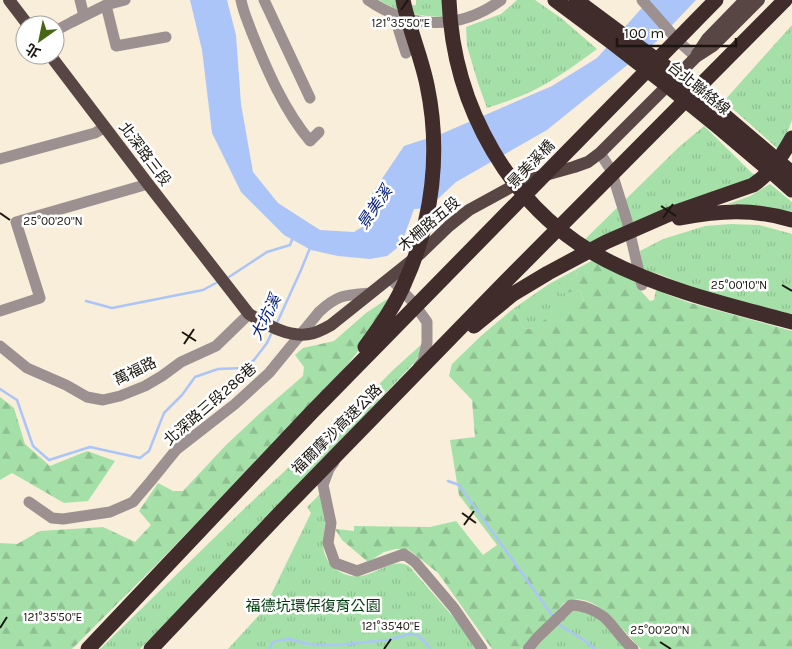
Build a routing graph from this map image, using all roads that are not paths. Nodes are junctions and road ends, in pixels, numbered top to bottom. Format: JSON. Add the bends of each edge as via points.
{"nodes":[{"id":1,"x":9,"y":0,"type":"edge"},
{"id":2,"x":80,"y":0,"type":"edge"},
{"id":3,"x":125,"y":0,"type":"edge"},
{"id":4,"x":263,"y":0,"type":"edge"},
{"id":5,"x":368,"y":0,"type":"edge"},
{"id":6,"x":449,"y":0,"type":"edge"},
{"id":7,"x":501,"y":0,"type":"edge"},
{"id":8,"x":555,"y":0,"type":"edge"},
{"id":9,"x":576,"y":0,"type":"edge"},
{"id":10,"x":642,"y":0,"type":"edge"},
{"id":11,"x":716,"y":0,"type":"edge"},
{"id":12,"x":745,"y":0,"type":"edge"},
{"id":13,"x":759,"y":0,"type":"edge"},
{"id":14,"x":785,"y":0,"type":"edge"},
{"id":15,"x":242,"y":4,"type":"edge"},
{"id":16,"x":106,"y":5,"type":"junction"},
{"id":17,"x":405,"y":5,"type":"edge"},
{"id":18,"x":20,"y":15,"type":"edge"},
{"id":19,"x":84,"y":16,"type":"junction"},
{"id":20,"x":65,"y":26,"type":"edge"},
{"id":21,"x":166,"y":37,"type":"dead end"},
{"id":22,"x":692,"y":53,"type":"junction"},
{"id":23,"x":58,"y":65,"type":"edge"},
{"id":24,"x":310,"y":98,"type":"dead end"},
{"id":25,"x":105,"y":127,"type":"junction"},
{"id":26,"x":319,"y":132,"type":"dead end"},
{"id":27,"x":792,"y":138,"type":"edge"},
{"id":28,"x":600,"y":153,"type":"junction"},
{"id":29,"x":0,"y":159,"type":"edge"},
{"id":30,"x":774,"y":165,"type":"junction"},
{"id":31,"x":792,"y":173,"type":"edge"},
{"id":32,"x":148,"y":184,"type":"junction"},
{"id":33,"x":792,"y":190,"type":"edge"},
{"id":34,"x":671,"y":216,"type":"junction"},
{"id":35,"x":792,"y":220,"type":"edge"},
{"id":36,"x":390,"y":278,"type":"junction"},
{"id":37,"x":642,"y":285,"type":"dead end"},
{"id":38,"x":508,"y":289,"type":"junction"},
{"id":39,"x":371,"y":293,"type":"junction"},
{"id":40,"x":0,"y":311,"type":"edge"},
{"id":41,"x":248,"y":314,"type":"junction"},
{"id":42,"x":792,"y":322,"type":"edge"},
{"id":43,"x":300,"y":335,"type":"junction"},
{"id":44,"x":0,"y":346,"type":"edge"},
{"id":45,"x":368,"y":350,"type":"junction"},
{"id":46,"x":29,"y":502,"type":"dead end"},
{"id":47,"x":88,"y":649,"type":"edge"},
{"id":48,"x":151,"y":649,"type":"edge"},
{"id":49,"x":482,"y":649,"type":"edge"},
{"id":50,"x":528,"y":649,"type":"edge"},
{"id":51,"x":633,"y":649,"type":"edge"}],
"edges":[{"from":1,"to":18,"type":"main road"},
{"from":2,"to":19,"type":"street"},
{"from":3,"to":16,"type":"street"},
{"from":4,"to":15,"type":"street"},
{"from":4,"to":24,"type":"street"},
{"from":5,"to":17,"type":"street","via":[[379,7]]},
{"from":6,"to":42,"type":"highway","via":[[455,57],[471,108],[496,157],[536,207],[572,239],[620,267],[711,301]]},
{"from":7,"to":17,"type":"street","via":[[461,20],[445,22],[412,20]]},
{"from":8,"to":30,"type":"highway","name":"台北聯絡線"},
{"from":9,"to":30,"type":"highway","name":"台北聯絡線","via":[[704,98]]},
{"from":10,"to":22,"type":"street"},
{"from":11,"to":45,"type":"highway","name":"景美溪橋"},
{"from":12,"to":22,"type":"main road","name":"木柵路五段"},
{"from":13,"to":22,"type":"main road","name":"木柵路五段","via":[[713,46]]},
{"from":14,"to":38,"type":"highway","via":[[550,236]]},
{"from":15,"to":26,"type":"street","via":[[276,88],[291,114],[310,141]]},
{"from":16,"to":19,"type":"street"},
{"from":16,"to":21,"type":"street","via":[[116,46]]},
{"from":17,"to":45,"type":"highway","via":[[412,52],[427,85],[433,122],[432,191],[421,243],[405,283]]},
{"from":19,"to":20,"type":"street"},
{"from":22,"to":28,"type":"main road","name":"木柵路五段"},
{"from":23,"to":25,"type":"main road","name":"北深路三段"},
{"from":25,"to":29,"type":"street","via":[[95,133]]},
{"from":25,"to":32,"type":"main road","name":"北深路三段"},
{"from":27,"to":30,"type":"highway"},
{"from":28,"to":36,"type":"main road","name":"木柵路五段","via":[[588,162],[530,179],[491,197],[456,220]]},
{"from":28,"to":37,"type":"street","via":[[611,170]]},
{"from":30,"to":31,"type":"highway","name":"台北聯絡線"},
{"from":30,"to":33,"type":"highway","name":"台北聯絡線"},
{"from":30,"to":34,"type":"highway","via":[[763,178],[746,188]]},
{"from":32,"to":40,"type":"street","via":[[16,222],[40,298]]},
{"from":32,"to":41,"type":"main road","name":"北深路三段"},
{"from":34,"to":35,"type":"highway","via":[[748,211]]},
{"from":34,"to":38,"type":"highway","via":[[627,232],[548,273]]},
{"from":36,"to":39,"type":"main road","name":"木柵路五段"},
{"from":36,"to":49,"type":"street","via":[[428,322],[427,343],[422,362],[346,444],[329,469],[323,484],[331,523],[328,543],[335,564],[357,571],[404,554],[415,562],[454,608]]},
{"from":38,"to":48,"type":"highway","name":"福爾摩沙高速公路","via":[[428,362]]},
{"from":39,"to":43,"type":"main road","name":"木柵路五段","via":[[331,324],[317,332]]},
{"from":39,"to":43,"type":"street","name":"北深路三段286巷","via":[[337,298],[319,312]]},
{"from":41,"to":43,"type":"main road","via":[[268,326]]},
{"from":41,"to":44,"type":"street","name":"萬福路","via":[[216,346],[181,362],[144,386],[102,400],[87,397],[27,368]]},
{"from":43,"to":46,"type":"street","name":"北深路三段286巷","via":[[269,373],[176,450],[133,502],[110,512],[63,519],[52,518]]},
{"from":45,"to":47,"type":"highway","name":"福爾摩沙高速公路"},
{"from":50,"to":51,"type":"street","via":[[571,605],[581,605],[603,616]]}]}
